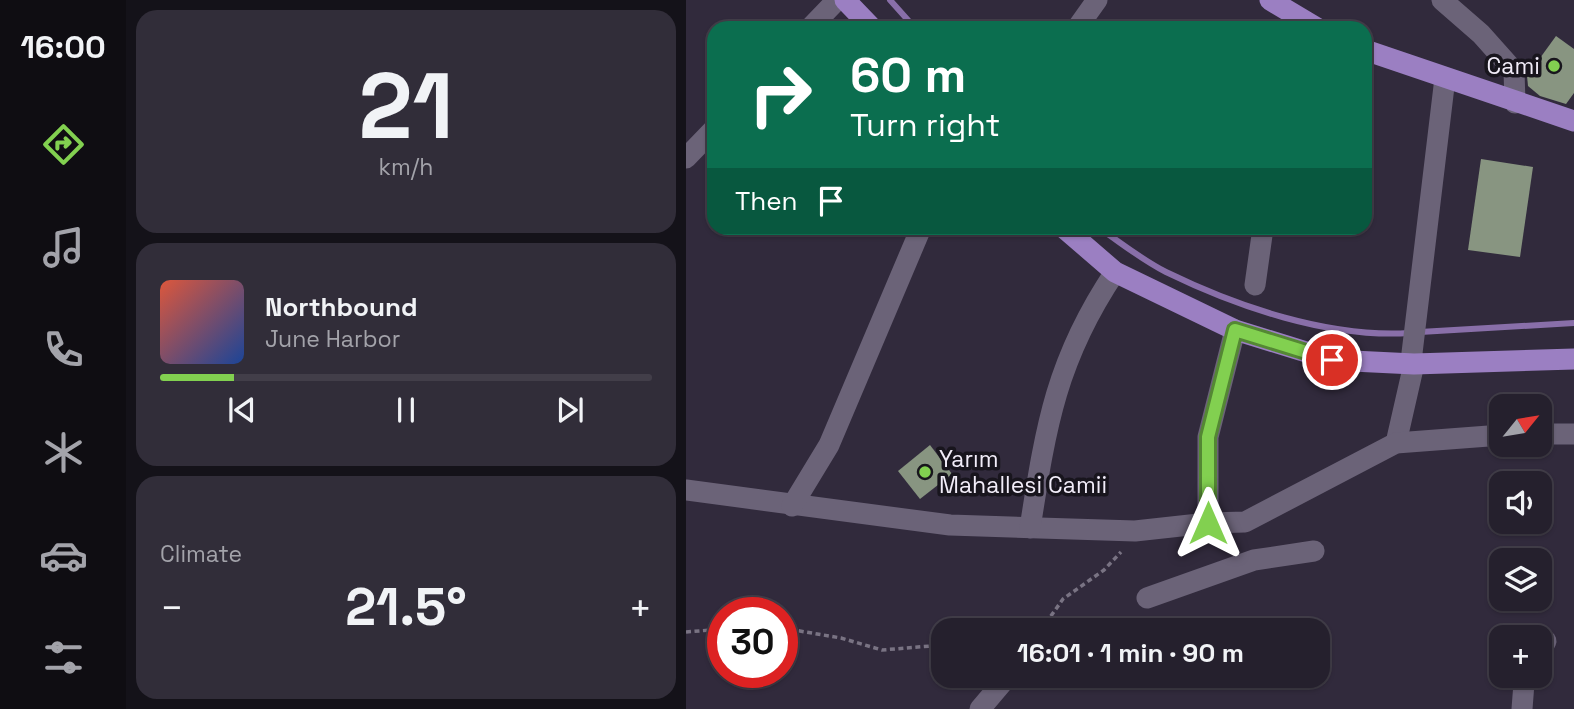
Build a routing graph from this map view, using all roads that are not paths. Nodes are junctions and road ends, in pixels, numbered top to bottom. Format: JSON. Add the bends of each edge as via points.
{"nodes":[{"id":1,"x":837,"y":0,"type":"edge"},
{"id":2,"x":845,"y":0,"type":"edge"},
{"id":3,"x":1097,"y":0,"type":"edge"},
{"id":4,"x":1270,"y":0,"type":"edge"},
{"id":5,"x":1442,"y":0,"type":"edge"},
{"id":6,"x":817,"y":21,"type":"edge"},
{"id":7,"x":865,"y":21,"type":"edge"},
{"id":8,"x":1082,"y":21,"type":"edge"},
{"id":9,"x":1305,"y":21,"type":"edge"},
{"id":10,"x":1372,"y":52,"type":"edge"},
{"id":11,"x":1445,"y":78,"type":"junction"},
{"id":12,"x":1515,"y":103,"type":"junction"},
{"id":13,"x":1574,"y":121,"type":"edge"},
{"id":14,"x":707,"y":136,"type":"edge"},
{"id":15,"x":686,"y":158,"type":"edge"},
{"id":16,"x":917,"y":235,"type":"edge"},
{"id":17,"x":1072,"y":235,"type":"edge"},
{"id":18,"x":1261,"y":235,"type":"edge"},
{"id":19,"x":1115,"y":272,"type":"junction"},
{"id":20,"x":1255,"y":285,"type":"dead end"},
{"id":21,"x":1235,"y":330,"type":"junction"},
{"id":22,"x":1413,"y":359,"type":"junction"},
{"id":23,"x":1574,"y":359,"type":"edge"},
{"id":24,"x":1552,"y":433,"type":"edge"},
{"id":25,"x":1574,"y":434,"type":"edge"},
{"id":26,"x":1489,"y":436,"type":"edge"},
{"id":27,"x":1396,"y":443,"type":"junction"},
{"id":28,"x":686,"y":490,"type":"edge"},
{"id":29,"x":792,"y":506,"type":"junction"},
{"id":30,"x":1245,"y":522,"type":"junction"},
{"id":31,"x":1208,"y":523,"type":"junction"},
{"id":32,"x":1030,"y":528,"type":"junction"},
{"id":33,"x":1314,"y":551,"type":"dead end"},
{"id":34,"x":1254,"y":559,"type":"junction"},
{"id":35,"x":1147,"y":598,"type":"dead end"},
{"id":36,"x":998,"y":688,"type":"edge"},
{"id":37,"x":1524,"y":688,"type":"edge"},
{"id":38,"x":980,"y":709,"type":"edge"},
{"id":39,"x":1522,"y":709,"type":"edge"}],
"edges":[{"from":1,"to":6,"type":"street"},
{"from":2,"to":7,"type":"main road"},
{"from":3,"to":8,"type":"street"},
{"from":4,"to":9,"type":"main road"},
{"from":5,"to":12,"type":"street","via":[[1481,33],[1514,71]]},
{"from":10,"to":11,"type":"main road"},
{"from":11,"to":12,"type":"main road"},
{"from":11,"to":22,"type":"street"},
{"from":12,"to":13,"type":"main road"},
{"from":14,"to":15,"type":"street"},
{"from":16,"to":29,"type":"street","via":[[829,446]]},
{"from":17,"to":19,"type":"main road"},
{"from":18,"to":20,"type":"street"},
{"from":19,"to":21,"type":"main road"},
{"from":19,"to":32,"type":"street","via":[[1081,328],[1054,398]]},
{"from":21,"to":22,"type":"main road","via":[[1332,360]]},
{"from":21,"to":31,"type":"street","via":[[1208,437]]},
{"from":22,"to":23,"type":"main road"},
{"from":22,"to":27,"type":"street"},
{"from":24,"to":25,"type":"street"},
{"from":26,"to":27,"type":"street"},
{"from":27,"to":30,"type":"street"},
{"from":28,"to":29,"type":"street"},
{"from":29,"to":32,"type":"street","via":[[950,526]]},
{"from":30,"to":31,"type":"street"},
{"from":30,"to":34,"type":"street"},
{"from":31,"to":32,"type":"street","via":[[1135,531]]},
{"from":33,"to":34,"type":"street"},
{"from":34,"to":35,"type":"street"},
{"from":36,"to":38,"type":"street"},
{"from":37,"to":39,"type":"street"}]}
